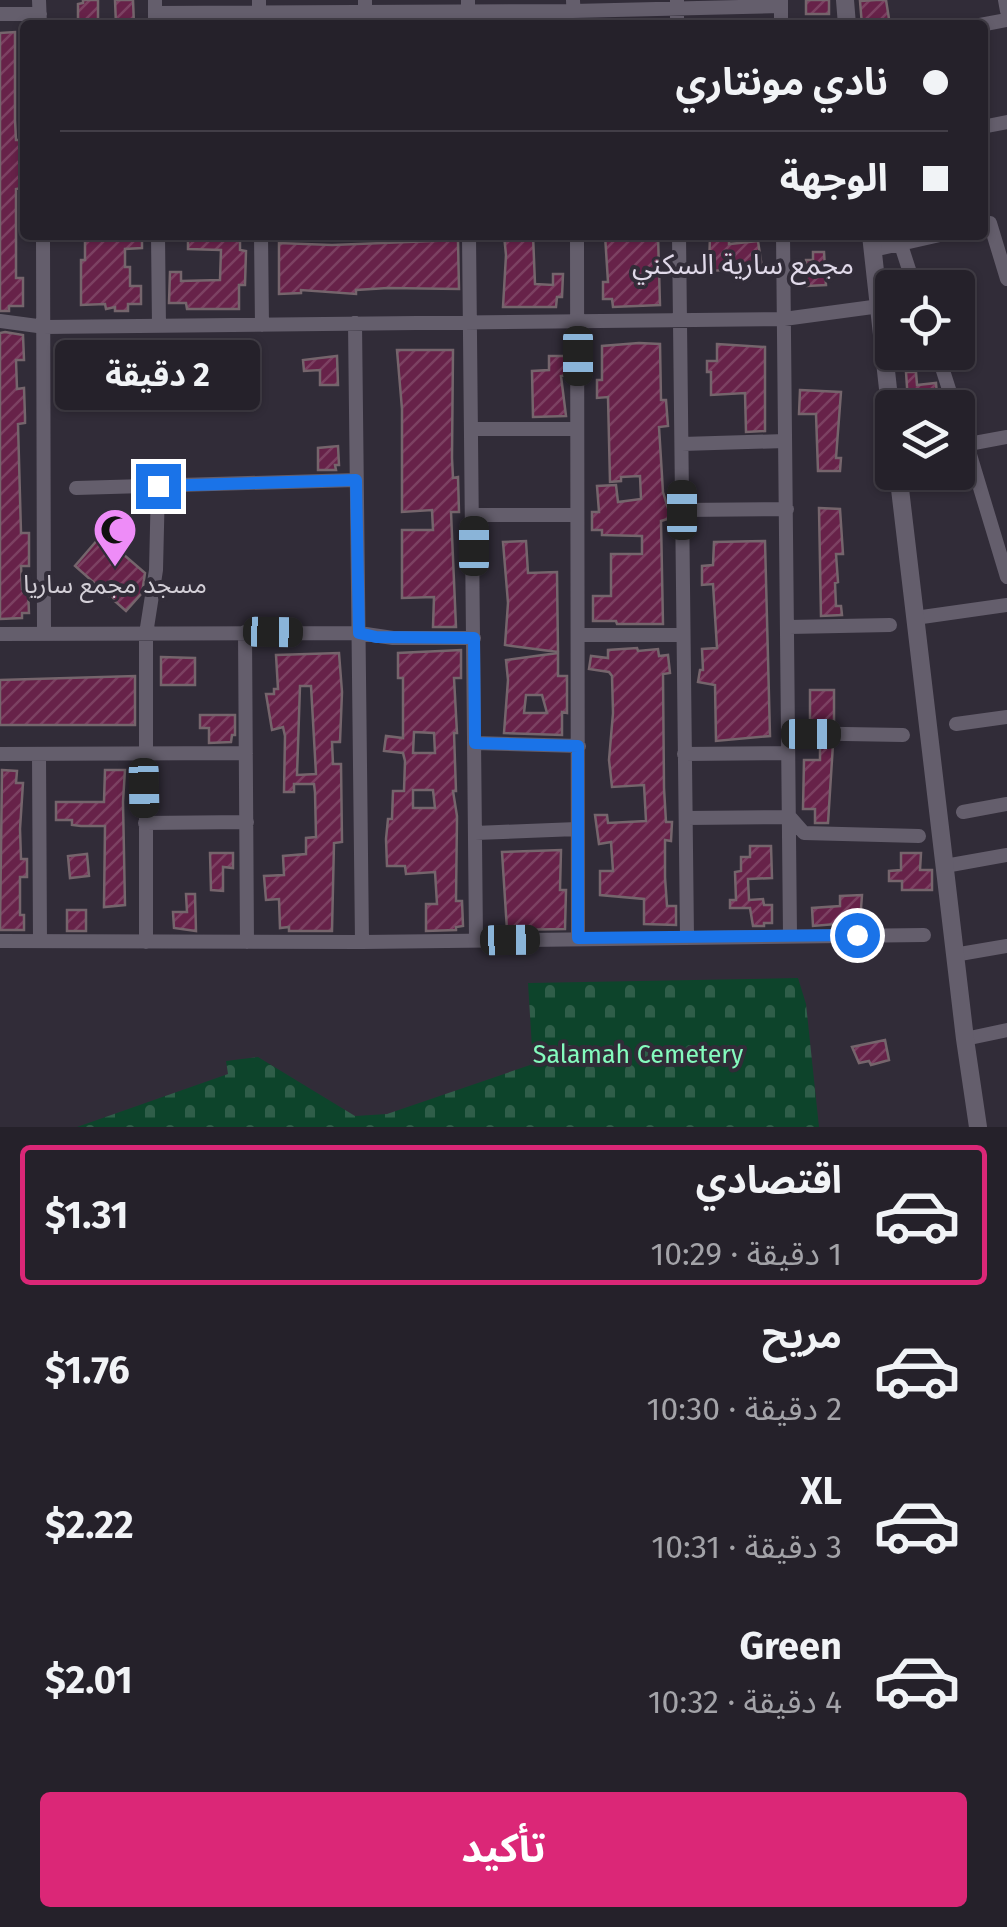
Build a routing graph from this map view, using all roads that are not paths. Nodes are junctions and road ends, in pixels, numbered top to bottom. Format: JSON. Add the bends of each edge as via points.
{"nodes":[{"id":1,"x":1005,"y":0,"type":"edge"},
{"id":2,"x":677,"y":3,"type":"edge"},
{"id":3,"x":781,"y":3,"type":"edge"},
{"id":4,"x":1007,"y":11,"type":"edge"},
{"id":5,"x":366,"y":12,"type":"edge"},
{"id":6,"x":468,"y":12,"type":"edge"},
{"id":7,"x":573,"y":12,"type":"edge"},
{"id":8,"x":40,"y":13,"type":"edge"},
{"id":9,"x":155,"y":13,"type":"edge"},
{"id":10,"x":259,"y":13,"type":"edge"},
{"id":11,"x":0,"y":14,"type":"edge"},
{"id":12,"x":988,"y":229,"type":"edge"},
{"id":13,"x":44,"y":240,"type":"edge"},
{"id":14,"x":158,"y":240,"type":"edge"},
{"id":15,"x":260,"y":240,"type":"edge"},
{"id":16,"x":470,"y":240,"type":"edge"},
{"id":17,"x":576,"y":240,"type":"edge"},
{"id":18,"x":679,"y":240,"type":"edge"},
{"id":19,"x":783,"y":240,"type":"edge"},
{"id":20,"x":919,"y":240,"type":"edge"},
{"id":21,"x":872,"y":243,"type":"edge"},
{"id":22,"x":902,"y":244,"type":"junction"},
{"id":23,"x":875,"y":270,"type":"edge"},
{"id":24,"x":910,"y":270,"type":"edge"},
{"id":25,"x":1007,"y":279,"type":"edge"},
{"id":26,"x":875,"y":307,"type":"edge"},
{"id":27,"x":784,"y":319,"type":"junction"},
{"id":28,"x":578,"y":320,"type":"junction"},
{"id":29,"x":680,"y":320,"type":"junction"},
{"id":30,"x":0,"y":321,"type":"edge"},
{"id":31,"x":355,"y":323,"type":"junction"},
{"id":32,"x":472,"y":323,"type":"junction"},
{"id":33,"x":262,"y":324,"type":"junction"},
{"id":34,"x":158,"y":326,"type":"junction"},
{"id":35,"x":45,"y":327,"type":"junction"},
{"id":36,"x":472,"y":429,"type":"junction"},
{"id":37,"x":577,"y":429,"type":"junction"},
{"id":38,"x":1007,"y":437,"type":"edge"},
{"id":39,"x":786,"y":441,"type":"junction"},
{"id":40,"x":975,"y":443,"type":"edge"},
{"id":41,"x":682,"y":444,"type":"junction"},
{"id":42,"x":356,"y":480,"type":"junction"},
{"id":43,"x":975,"y":483,"type":"edge"},
{"id":44,"x":158,"y":486,"type":"junction"},
{"id":45,"x":76,"y":488,"type":"dead end"},
{"id":46,"x":900,"y":490,"type":"edge"},
{"id":47,"x":787,"y":509,"type":"junction"},
{"id":48,"x":682,"y":510,"type":"junction"},
{"id":49,"x":473,"y":515,"type":"junction"},
{"id":50,"x":575,"y":515,"type":"junction"},
{"id":51,"x":1007,"y":577,"type":"edge"},
{"id":52,"x":1007,"y":605,"type":"edge"},
{"id":53,"x":915,"y":618,"type":"junction"},
{"id":54,"x":890,"y":624,"type":"dead end"},
{"id":55,"x":789,"y":628,"type":"junction"},
{"id":56,"x":245,"y":632,"type":"junction"},
{"id":57,"x":359,"y":633,"type":"junction"},
{"id":58,"x":0,"y":634,"type":"edge"},
{"id":59,"x":44,"y":634,"type":"junction"},
{"id":60,"x":146,"y":634,"type":"junction"},
{"id":61,"x":579,"y":635,"type":"junction"},
{"id":62,"x":682,"y":635,"type":"junction"},
{"id":63,"x":474,"y":638,"type":"junction"},
{"id":64,"x":1007,"y":717,"type":"edge"},
{"id":65,"x":956,"y":724,"type":"dead end"},
{"id":66,"x":788,"y":733,"type":"junction"},
{"id":67,"x":904,"y":734,"type":"dead end"},
{"id":68,"x":475,"y":743,"type":"junction"},
{"id":69,"x":578,"y":746,"type":"junction"},
{"id":70,"x":246,"y":752,"type":"junction"},
{"id":71,"x":788,"y":753,"type":"junction"},
{"id":72,"x":0,"y":754,"type":"edge"},
{"id":73,"x":39,"y":754,"type":"junction"},
{"id":74,"x":144,"y":754,"type":"junction"},
{"id":75,"x":684,"y":754,"type":"junction"},
{"id":76,"x":1007,"y":804,"type":"edge"},
{"id":77,"x":964,"y":812,"type":"dead end"},
{"id":78,"x":790,"y":817,"type":"junction"},
{"id":79,"x":686,"y":818,"type":"junction"},
{"id":80,"x":247,"y":822,"type":"junction"},
{"id":81,"x":144,"y":823,"type":"junction"},
{"id":82,"x":577,"y":830,"type":"junction"},
{"id":83,"x":475,"y":833,"type":"junction"},
{"id":84,"x":920,"y":836,"type":"dead end"},
{"id":85,"x":1007,"y":855,"type":"edge"},
{"id":86,"x":946,"y":866,"type":"junction"},
{"id":87,"x":790,"y":935,"type":"junction"},
{"id":88,"x":924,"y":936,"type":"dead end"},
{"id":89,"x":687,"y":937,"type":"junction"},
{"id":90,"x":578,"y":938,"type":"junction"},
{"id":91,"x":40,"y":940,"type":"junction"},
{"id":92,"x":476,"y":940,"type":"junction"},
{"id":93,"x":0,"y":941,"type":"edge"},
{"id":94,"x":146,"y":942,"type":"junction"},
{"id":95,"x":247,"y":942,"type":"junction"},
{"id":96,"x":362,"y":942,"type":"junction"},
{"id":97,"x":1007,"y":946,"type":"edge"},
{"id":98,"x":954,"y":955,"type":"junction"},
{"id":99,"x":1007,"y":1030,"type":"edge"},
{"id":100,"x":965,"y":1039,"type":"junction"},
{"id":101,"x":978,"y":1127,"type":"edge"}],
"edges":[{"from":1,"to":4,"type":"street"},
{"from":2,"to":3,"type":"street"},
{"from":2,"to":7,"type":"street"},
{"from":5,"to":6,"type":"street"},
{"from":5,"to":10,"type":"street"},
{"from":6,"to":7,"type":"street"},
{"from":8,"to":11,"type":"street"},
{"from":9,"to":10,"type":"street"},
{"from":12,"to":25,"type":"street"},
{"from":13,"to":35,"type":"street"},
{"from":14,"to":34,"type":"street"},
{"from":15,"to":33,"type":"street"},
{"from":16,"to":32,"type":"street"},
{"from":17,"to":28,"type":"street"},
{"from":18,"to":29,"type":"street"},
{"from":19,"to":27,"type":"street"},
{"from":20,"to":22,"type":"street"},
{"from":21,"to":22,"type":"street"},
{"from":21,"to":23,"type":"street"},
{"from":22,"to":24,"type":"street"},
{"from":26,"to":27,"type":"street"},
{"from":27,"to":29,"type":"street"},
{"from":27,"to":39,"type":"street"},
{"from":28,"to":29,"type":"street"},
{"from":28,"to":32,"type":"street"},
{"from":28,"to":37,"type":"street"},
{"from":29,"to":41,"type":"street"},
{"from":30,"to":35,"type":"street"},
{"from":31,"to":32,"type":"street"},
{"from":31,"to":33,"type":"street"},
{"from":31,"to":42,"type":"street"},
{"from":32,"to":36,"type":"street"},
{"from":33,"to":34,"type":"street"},
{"from":34,"to":35,"type":"street"},
{"from":35,"to":59,"type":"street"},
{"from":36,"to":37,"type":"street"},
{"from":36,"to":49,"type":"street"},
{"from":37,"to":50,"type":"street"},
{"from":38,"to":40,"type":"street"},
{"from":39,"to":41,"type":"street"},
{"from":39,"to":47,"type":"street"},
{"from":41,"to":48,"type":"street"},
{"from":42,"to":44,"type":"street"},
{"from":42,"to":57,"type":"street"},
{"from":43,"to":51,"type":"street"},
{"from":44,"to":45,"type":"street"},
{"from":44,"to":60,"type":"street"},
{"from":46,"to":53,"type":"street"},
{"from":47,"to":48,"type":"street"},
{"from":47,"to":55,"type":"street"},
{"from":48,"to":62,"type":"street"},
{"from":49,"to":50,"type":"street"},
{"from":49,"to":63,"type":"street"},
{"from":50,"to":61,"type":"street"},
{"from":52,"to":53,"type":"street"},
{"from":53,"to":86,"type":"street"},
{"from":54,"to":55,"type":"street"},
{"from":55,"to":66,"type":"street"},
{"from":56,"to":57,"type":"street"},
{"from":56,"to":60,"type":"street"},
{"from":56,"to":70,"type":"street"},
{"from":57,"to":63,"type":"street"},
{"from":57,"to":96,"type":"street"},
{"from":58,"to":59,"type":"street"},
{"from":59,"to":60,"type":"street"},
{"from":60,"to":74,"type":"street"},
{"from":61,"to":62,"type":"street"},
{"from":61,"to":69,"type":"street"},
{"from":62,"to":75,"type":"street"},
{"from":63,"to":68,"type":"street"},
{"from":64,"to":65,"type":"street"},
{"from":66,"to":67,"type":"street"},
{"from":66,"to":71,"type":"street"},
{"from":68,"to":69,"type":"street"},
{"from":68,"to":83,"type":"street"},
{"from":69,"to":82,"type":"street"},
{"from":70,"to":74,"type":"street"},
{"from":70,"to":80,"type":"street"},
{"from":71,"to":75,"type":"street"},
{"from":71,"to":78,"type":"street"},
{"from":72,"to":73,"type":"street"},
{"from":73,"to":74,"type":"street"},
{"from":73,"to":91,"type":"street"},
{"from":74,"to":81,"type":"street"},
{"from":75,"to":79,"type":"street"},
{"from":76,"to":77,"type":"street"},
{"from":78,"to":79,"type":"street"},
{"from":78,"to":84,"type":"street","via":[[804,833]]},
{"from":78,"to":87,"type":"street"},
{"from":79,"to":89,"type":"street"},
{"from":80,"to":81,"type":"street"},
{"from":80,"to":95,"type":"street"},
{"from":81,"to":94,"type":"street"},
{"from":82,"to":83,"type":"street"},
{"from":82,"to":90,"type":"street"},
{"from":83,"to":92,"type":"street"},
{"from":85,"to":86,"type":"street"},
{"from":86,"to":98,"type":"street"},
{"from":87,"to":88,"type":"street"},
{"from":87,"to":89,"type":"street"},
{"from":89,"to":90,"type":"street"},
{"from":90,"to":92,"type":"street"},
{"from":91,"to":93,"type":"street"},
{"from":91,"to":94,"type":"street"},
{"from":92,"to":96,"type":"street"},
{"from":94,"to":95,"type":"street"},
{"from":95,"to":96,"type":"street"},
{"from":97,"to":98,"type":"street"},
{"from":98,"to":100,"type":"street"},
{"from":99,"to":100,"type":"street"},
{"from":100,"to":101,"type":"street"}]}
